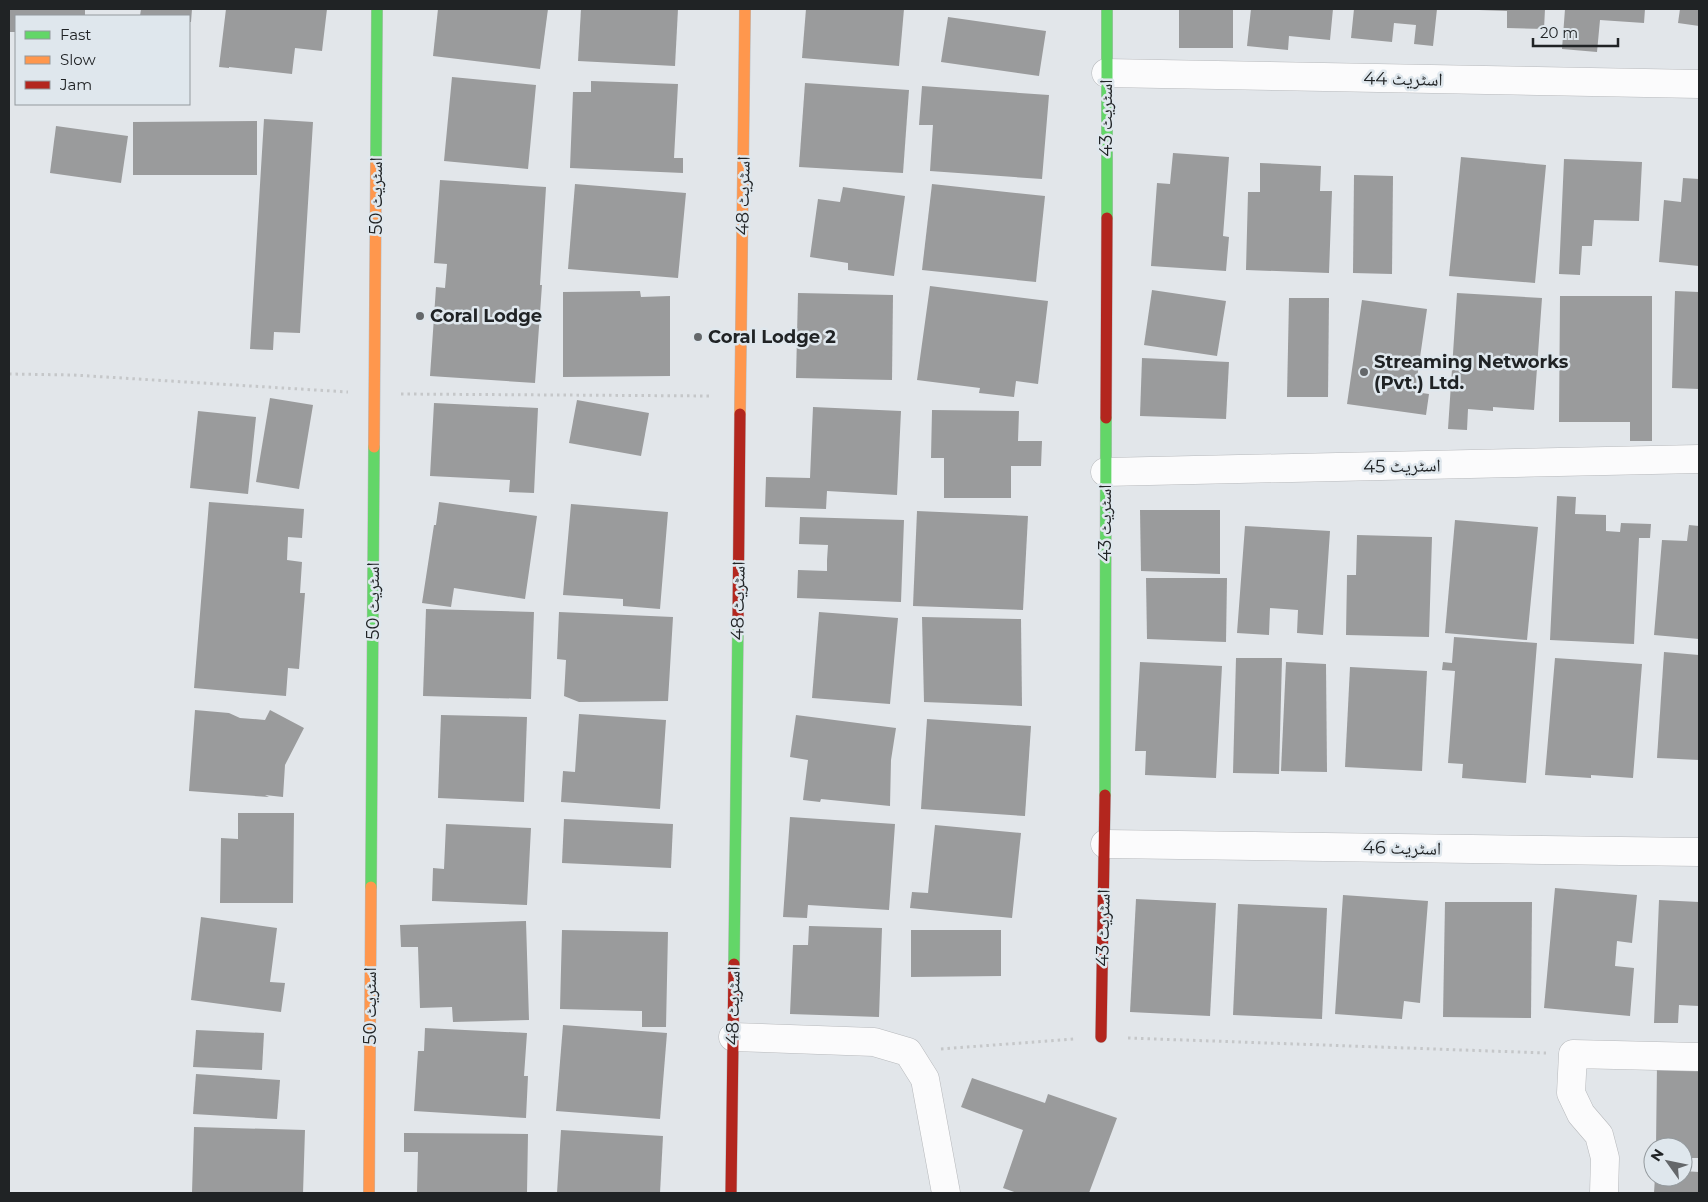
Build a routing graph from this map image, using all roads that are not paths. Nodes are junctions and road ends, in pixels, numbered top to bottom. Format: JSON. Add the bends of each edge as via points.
{"nodes":[{"id":1,"x":377,"y":9,"type":"edge"},
{"id":2,"x":745,"y":9,"type":"edge"},
{"id":3,"x":1107,"y":9,"type":"edge"},
{"id":4,"x":1106,"y":73,"type":"junction"},
{"id":5,"x":1699,"y":84,"type":"edge"},
{"id":6,"x":1699,"y":459,"type":"edge"},
{"id":7,"x":1105,"y":472,"type":"junction"},
{"id":8,"x":1105,"y":844,"type":"junction"},
{"id":9,"x":1699,"y":852,"type":"edge"},
{"id":10,"x":733,"y":1037,"type":"junction"},
{"id":11,"x":1101,"y":1038,"type":"road end"},
{"id":12,"x":1699,"y":1057,"type":"edge"},
{"id":13,"x":368,"y":1193,"type":"edge"},
{"id":14,"x":731,"y":1193,"type":"edge"},
{"id":15,"x":946,"y":1193,"type":"edge"},
{"id":16,"x":1604,"y":1193,"type":"edge"}],
"edges":[{"from":1,"to":13,"type":"street","name":"اسٹریٹ 50"},
{"from":2,"to":10,"type":"street","name":"اسٹریٹ 48"},
{"from":3,"to":4,"type":"street","name":"اسٹریٹ 43"},
{"from":4,"to":5,"type":"street","name":"اسٹریٹ 44"},
{"from":4,"to":7,"type":"street","name":"اسٹریٹ 43"},
{"from":6,"to":7,"type":"street","name":"اسٹریٹ 45"},
{"from":7,"to":8,"type":"street","name":"اسٹریٹ 43"},
{"from":8,"to":9,"type":"street","name":"اسٹریٹ 46"},
{"from":8,"to":11,"type":"street","name":"اسٹریٹ 43"},
{"from":10,"to":14,"type":"street","name":"اسٹریٹ 48"},
{"from":10,"to":15,"type":"street","via":[[874,1042],[908,1052],[925,1078]]},
{"from":12,"to":16,"type":"street","via":[[1573,1054],[1571,1093],[1581,1114],[1598,1135],[1605,1158]]}]}
